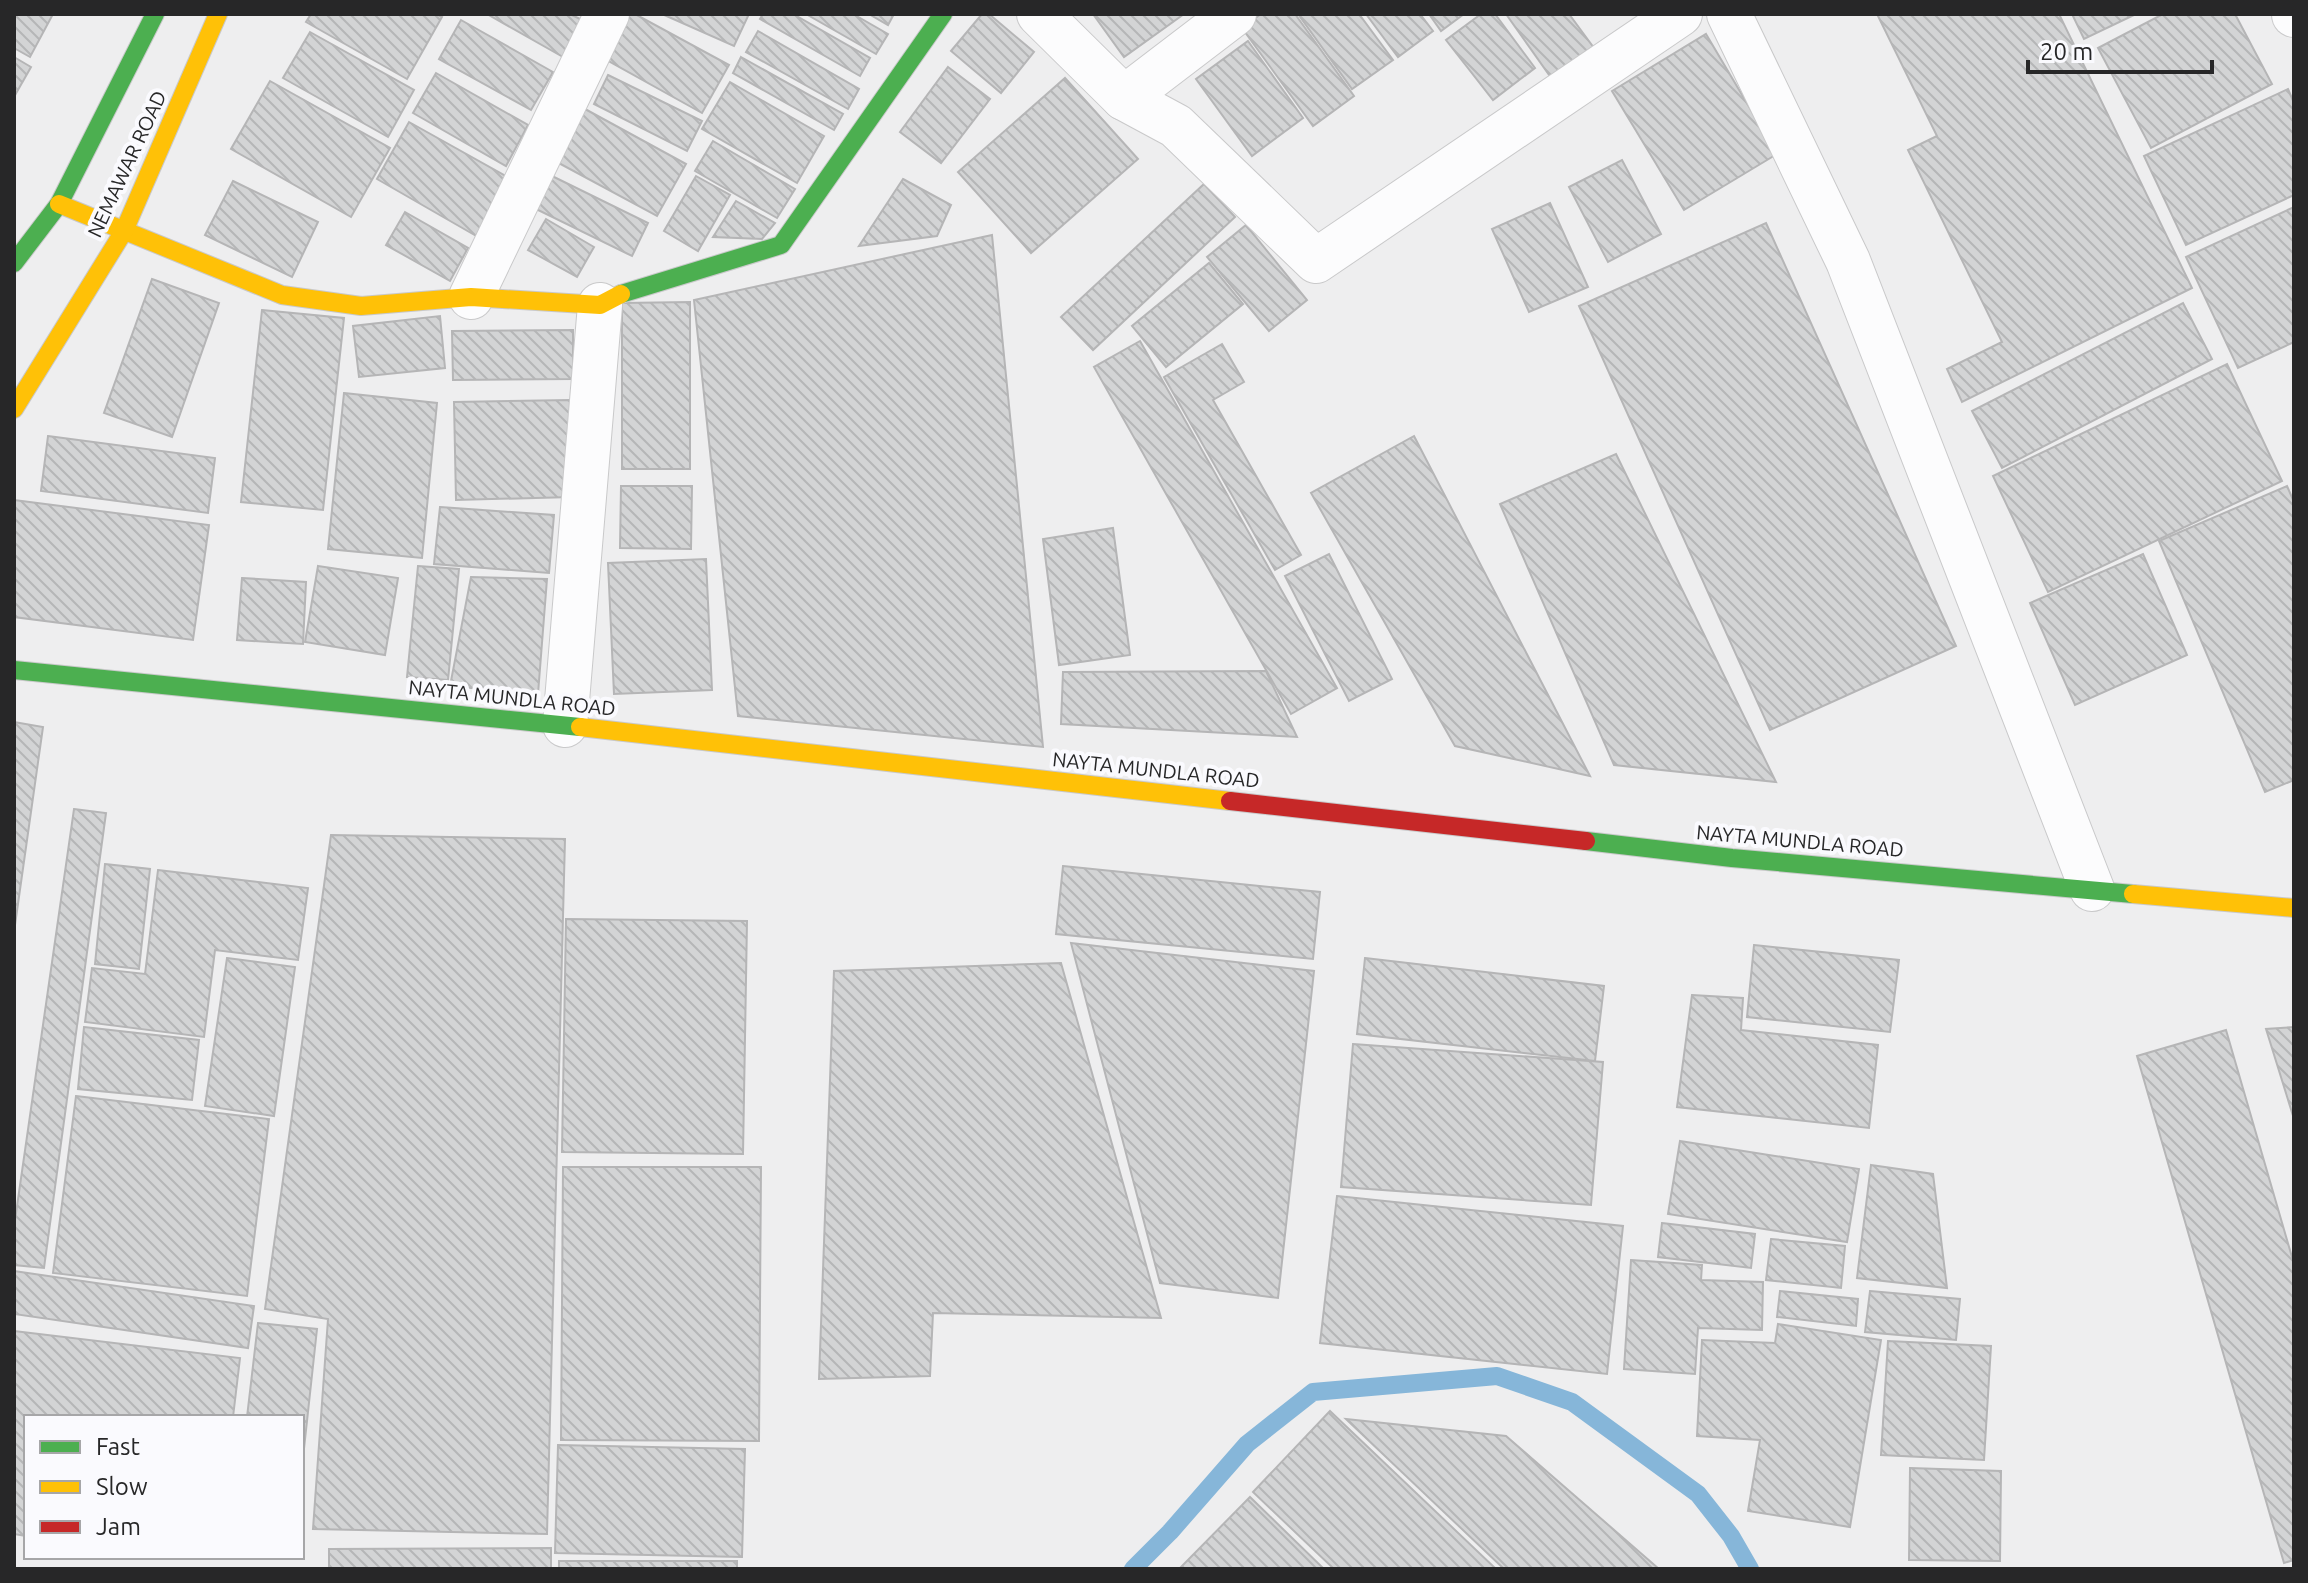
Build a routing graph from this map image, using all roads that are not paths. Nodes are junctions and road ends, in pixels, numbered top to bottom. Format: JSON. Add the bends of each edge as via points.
{"nodes":[{"id":1,"x":155,"y":14,"type":"edge"},
{"id":2,"x":218,"y":14,"type":"edge"},
{"id":3,"x":607,"y":14,"type":"edge"},
{"id":4,"x":943,"y":14,"type":"edge"},
{"id":5,"x":1039,"y":14,"type":"edge"},
{"id":6,"x":1234,"y":14,"type":"edge"},
{"id":7,"x":1680,"y":14,"type":"edge"},
{"id":8,"x":1729,"y":14,"type":"edge"},
{"id":9,"x":1124,"y":98,"type":"junction"},
{"id":10,"x":59,"y":204,"type":"junction"},
{"id":11,"x":124,"y":231,"type":"junction"},
{"id":12,"x":14,"y":263,"type":"edge"},
{"id":13,"x":471,"y":297,"type":"junction"},
{"id":14,"x":600,"y":305,"type":"junction"},
{"id":15,"x":14,"y":409,"type":"edge"},
{"id":16,"x":14,"y":670,"type":"edge"},
{"id":17,"x":565,"y":725,"type":"junction"},
{"id":18,"x":2092,"y":889,"type":"junction"},
{"id":19,"x":2294,"y":908,"type":"edge"}],
"edges":[{"from":1,"to":10,"type":"main road","name":"NEMAWAR ROAD"},
{"from":2,"to":11,"type":"main road","name":"NEMAWAR ROAD"},
{"from":3,"to":13,"type":"street"},
{"from":4,"to":14,"type":"main road","via":[[781,245],[622,293]]},
{"from":5,"to":9,"type":"street"},
{"from":6,"to":9,"type":"street"},
{"from":7,"to":9,"type":"street","via":[[1316,261],[1176,126]]},
{"from":8,"to":18,"type":"street","via":[[1848,261]]},
{"from":10,"to":11,"type":"main road"},
{"from":10,"to":12,"type":"main road","name":"NEMAWAR ROAD"},
{"from":11,"to":13,"type":"main road","via":[[282,295],[361,306]]},
{"from":11,"to":15,"type":"main road","name":"NEMAWAR ROAD"},
{"from":13,"to":14,"type":"main road"},
{"from":14,"to":17,"type":"street"},
{"from":16,"to":17,"type":"main road","name":"NAYTA MUNDLA ROAD"},
{"from":17,"to":18,"type":"main road","name":"NAYTA MUNDLA ROAD","via":[[1732,858]]},
{"from":18,"to":19,"type":"main road","name":"NAYTA MUNDLA ROAD"}]}
